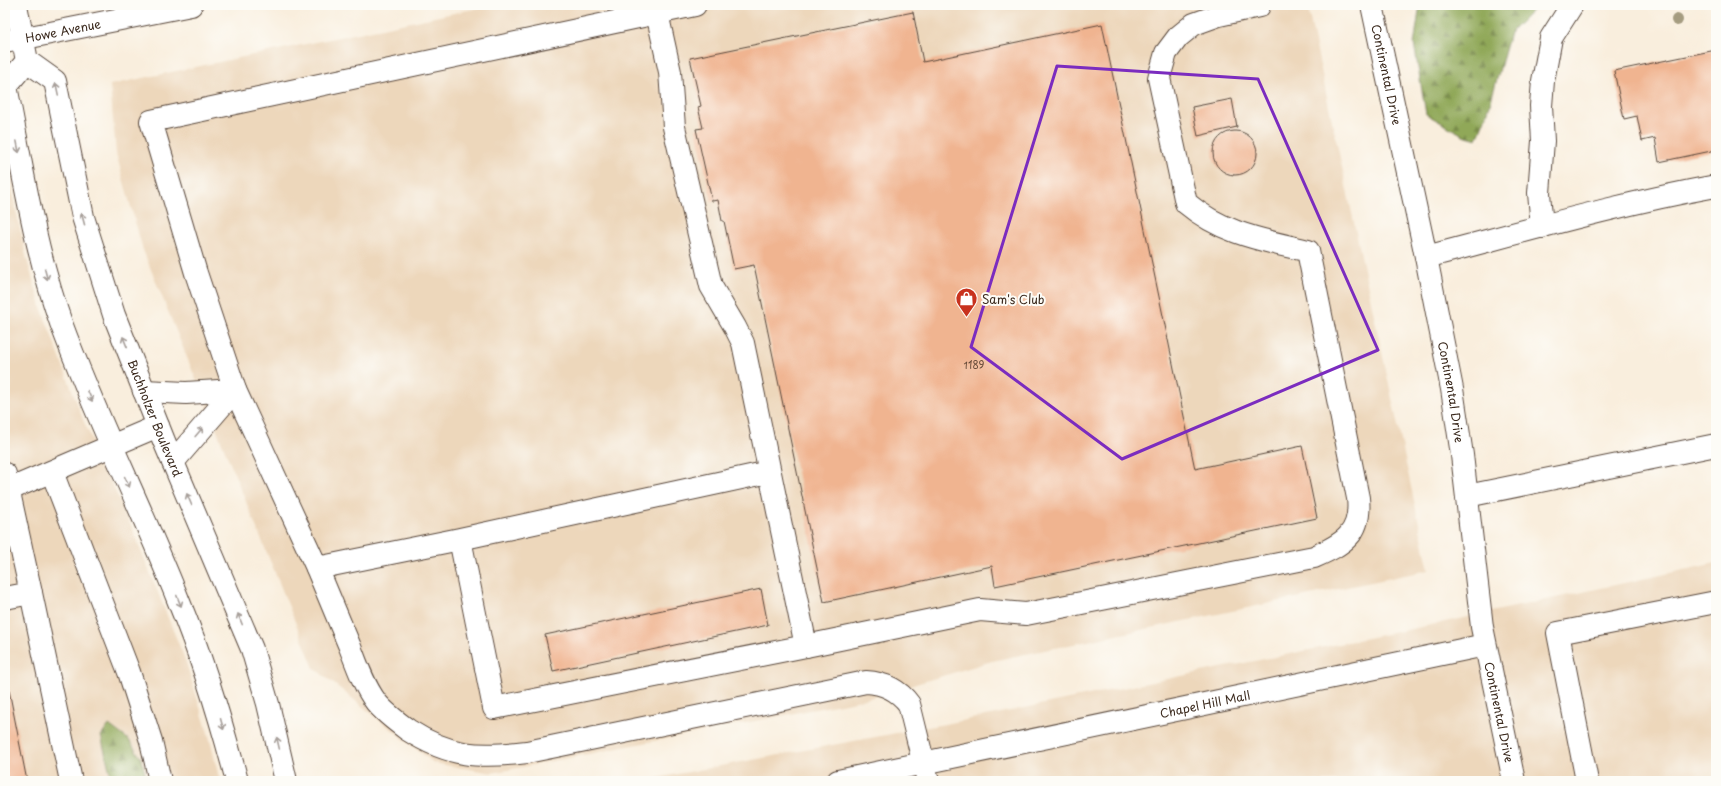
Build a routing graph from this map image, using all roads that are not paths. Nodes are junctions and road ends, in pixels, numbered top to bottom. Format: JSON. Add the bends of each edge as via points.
{"nodes":[{"id":1,"x":16,"y":5,"type":"edge"},
{"id":2,"x":192,"y":5,"type":"edge"},
{"id":3,"x":695,"y":5,"type":"edge"},
{"id":4,"x":1372,"y":5,"type":"edge"},
{"id":5,"x":1572,"y":5,"type":"edge"},
{"id":6,"x":1261,"y":6,"type":"edge"},
{"id":7,"x":657,"y":13,"type":"junction"},
{"id":8,"x":14,"y":41,"type":"edge"},
{"id":9,"x":27,"y":61,"type":"junction"},
{"id":10,"x":1716,"y":186,"type":"edge"},
{"id":11,"x":1542,"y":227,"type":"junction"},
{"id":12,"x":1426,"y":257,"type":"junction"},
{"id":13,"x":235,"y":390,"type":"junction"},
{"id":14,"x":144,"y":391,"type":"junction"},
{"id":15,"x":158,"y":426,"type":"junction"},
{"id":16,"x":1716,"y":445,"type":"edge"},
{"id":17,"x":111,"y":447,"type":"junction"},
{"id":18,"x":174,"y":462,"type":"junction"},
{"id":19,"x":52,"y":472,"type":"junction"},
{"id":20,"x":770,"y":472,"type":"junction"},
{"id":21,"x":7,"y":482,"type":"edge"},
{"id":22,"x":1467,"y":496,"type":"junction"},
{"id":23,"x":460,"y":539,"type":"junction"},
{"id":24,"x":317,"y":568,"type":"junction"},
{"id":25,"x":31,"y":593,"type":"junction"},
{"id":26,"x":5,"y":598,"type":"edge"},
{"id":27,"x":1716,"y":602,"type":"edge"},
{"id":28,"x":1485,"y":645,"type":"junction"},
{"id":29,"x":806,"y":646,"type":"junction"},
{"id":30,"x":926,"y":772,"type":"edge"},
{"id":31,"x":71,"y":781,"type":"edge"},
{"id":32,"x":160,"y":781,"type":"edge"},
{"id":33,"x":237,"y":781,"type":"edge"},
{"id":34,"x":286,"y":781,"type":"edge"},
{"id":35,"x":838,"y":781,"type":"edge"},
{"id":36,"x":1514,"y":781,"type":"edge"},
{"id":37,"x":1588,"y":781,"type":"edge"}],
"edges":[{"from":1,"to":8,"type":"street"},
{"from":2,"to":8,"type":"street","name":"Howe Avenue"},
{"from":3,"to":7,"type":"street"},
{"from":4,"to":12,"type":"street","name":"Continental Drive"},
{"from":5,"to":11,"type":"street","via":[[1551,38],[1543,81],[1539,193]]},
{"from":6,"to":29,"type":"street","via":[[1219,15],[1194,24],[1178,37],[1166,54],[1159,78],[1186,203],[1201,216],[1246,236],[1308,250],[1360,513],[1346,540],[1314,556],[1026,614],[980,610]]},
{"from":7,"to":13,"type":"street","via":[[151,121],[196,273]]},
{"from":7,"to":20,"type":"street","via":[[670,72],[674,126],[711,286],[743,343]]},
{"from":8,"to":9,"type":"street"},
{"from":14,"to":9,"type":"street","name":"Buchholzer Boulevard","one_way":true,"via":[[114,315],[83,217],[55,81]]},
{"from":9,"to":17,"type":"street","one_way":true,"via":[[6,86],[35,232],[51,293]]},
{"from":10,"to":11,"type":"street"},
{"from":11,"to":12,"type":"street"},
{"from":12,"to":22,"type":"street","name":"Continental Drive","via":[[1452,389]]},
{"from":13,"to":14,"type":"street","via":[[186,393]]},
{"from":18,"to":13,"type":"street","one_way":true},
{"from":13,"to":24,"type":"street"},
{"from":14,"to":15,"type":"street","name":"Buchholzer Boulevard"},
{"from":15,"to":17,"type":"street"},
{"from":15,"to":18,"type":"street","name":"Buchholzer Boulevard"},
{"from":16,"to":22,"type":"street"},
{"from":17,"to":19,"type":"street"},
{"from":17,"to":33,"type":"street","one_way":true,"via":[[179,601],[222,725]]},
{"from":34,"to":18,"type":"street","name":"Buchholzer Boulevard","one_way":true,"via":[[252,649]]},
{"from":19,"to":21,"type":"street"},
{"from":19,"to":32,"type":"street","via":[[129,672],[151,741]]},
{"from":20,"to":23,"type":"street"},
{"from":20,"to":29,"type":"street"},
{"from":21,"to":25,"type":"street"},
{"from":22,"to":28,"type":"street","name":"Continental Drive"},
{"from":23,"to":24,"type":"street"},
{"from":23,"to":29,"type":"street","via":[[494,708]]},
{"from":24,"to":30,"type":"street","via":[[360,673],[376,702],[399,724],[421,738],[450,751],[475,755],[527,752],[866,682],[888,686],[905,698],[909,704]]},
{"from":25,"to":26,"type":"street"},
{"from":25,"to":31,"type":"street"},
{"from":27,"to":37,"type":"street","via":[[1558,633]]},
{"from":28,"to":30,"type":"street","name":"Chapel Hill Mall"},
{"from":28,"to":36,"type":"street","name":"Continental Drive"},
{"from":30,"to":35,"type":"street","name":"Chapel Hill Mall"}]}
